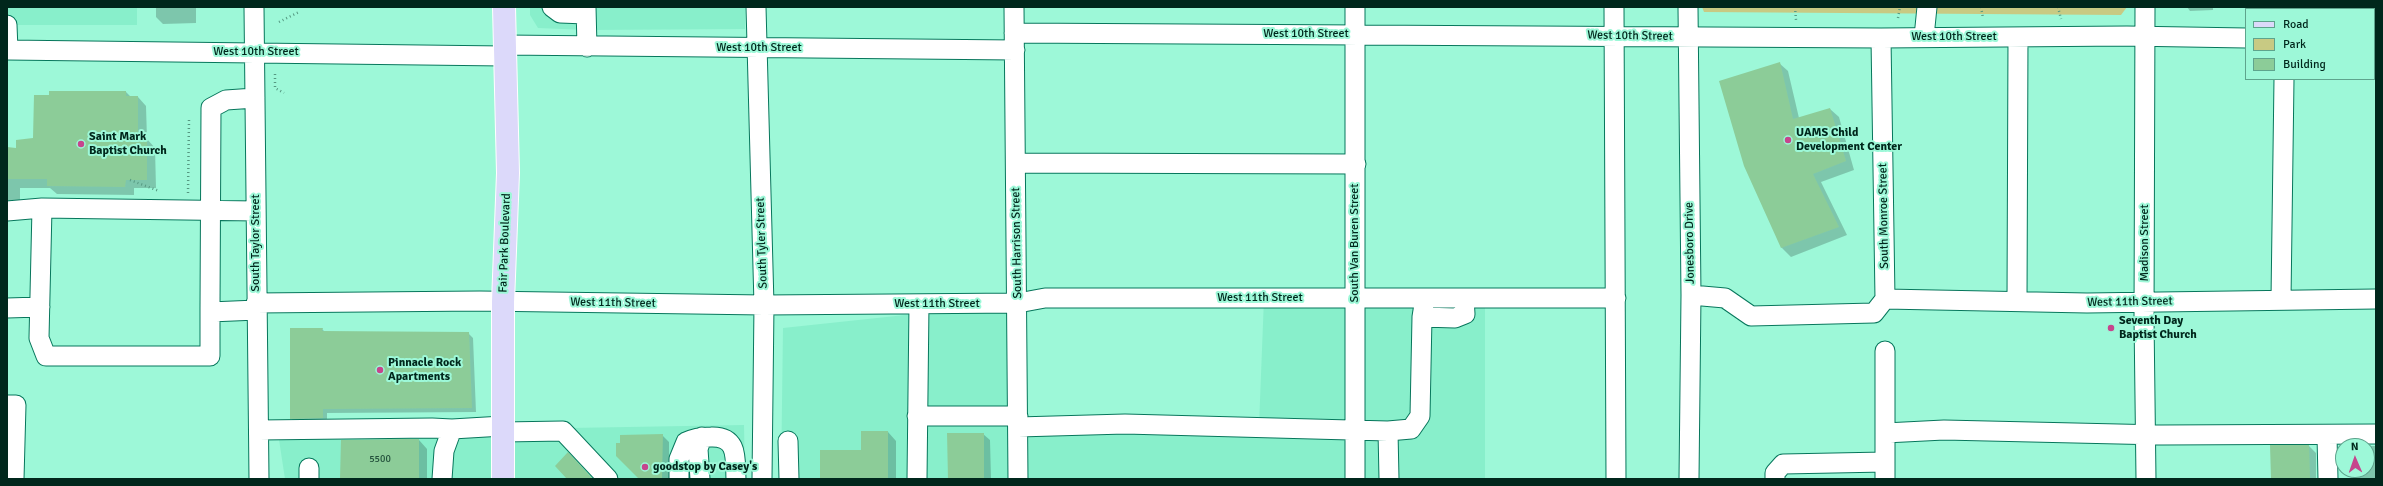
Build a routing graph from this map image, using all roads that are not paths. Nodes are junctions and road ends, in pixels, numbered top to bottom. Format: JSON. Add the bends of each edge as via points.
{"nodes":[{"id":1,"x":254,"y":7,"type":"edge"},
{"id":2,"x":504,"y":7,"type":"edge"},
{"id":3,"x":552,"y":7,"type":"edge"},
{"id":4,"x":756,"y":7,"type":"edge"},
{"id":5,"x":1014,"y":7,"type":"edge"},
{"id":6,"x":1355,"y":7,"type":"edge"},
{"id":7,"x":1614,"y":7,"type":"edge"},
{"id":8,"x":1688,"y":7,"type":"edge"},
{"id":9,"x":1927,"y":7,"type":"edge"},
{"id":10,"x":2145,"y":7,"type":"edge"},
{"id":11,"x":586,"y":10,"type":"edge"},
{"id":12,"x":7,"y":25,"type":"edge"},
{"id":13,"x":1355,"y":34,"type":"junction"},
{"id":14,"x":1613,"y":35,"type":"junction"},
{"id":15,"x":1687,"y":36,"type":"junction"},
{"id":16,"x":2144,"y":36,"type":"junction"},
{"id":17,"x":1881,"y":38,"type":"junction"},
{"id":18,"x":1924,"y":38,"type":"junction"},
{"id":19,"x":2018,"y":38,"type":"junction"},
{"id":20,"x":2245,"y":38,"type":"edge"},
{"id":21,"x":1014,"y":42,"type":"junction"},
{"id":22,"x":587,"y":47,"type":"junction"},
{"id":23,"x":756,"y":48,"type":"junction"},
{"id":24,"x":7,"y":50,"type":"edge"},
{"id":25,"x":504,"y":50,"type":"junction"},
{"id":26,"x":254,"y":52,"type":"junction"},
{"id":27,"x":2284,"y":80,"type":"edge"},
{"id":28,"x":255,"y":98,"type":"junction"},
{"id":29,"x":1016,"y":163,"type":"junction"},
{"id":30,"x":1356,"y":164,"type":"junction"},
{"id":31,"x":42,"y":208,"type":"junction"},
{"id":32,"x":211,"y":210,"type":"junction"},
{"id":33,"x":7,"y":211,"type":"edge"},
{"id":34,"x":256,"y":211,"type":"junction"},
{"id":35,"x":1690,"y":295,"type":"junction"},
{"id":36,"x":1355,"y":298,"type":"junction"},
{"id":37,"x":1425,"y":298,"type":"junction"},
{"id":38,"x":1464,"y":298,"type":"junction"},
{"id":39,"x":1616,"y":298,"type":"junction"},
{"id":40,"x":1885,"y":299,"type":"junction"},
{"id":41,"x":2280,"y":299,"type":"junction"},
{"id":42,"x":2376,"y":299,"type":"edge"},
{"id":43,"x":2017,"y":301,"type":"junction"},
{"id":44,"x":2144,"y":301,"type":"junction"},
{"id":45,"x":503,"y":302,"type":"junction"},
{"id":46,"x":1018,"y":303,"type":"junction"},
{"id":47,"x":919,"y":304,"type":"junction"},
{"id":48,"x":764,"y":305,"type":"junction"},
{"id":49,"x":40,"y":307,"type":"junction"},
{"id":50,"x":256,"y":307,"type":"junction"},
{"id":51,"x":7,"y":308,"type":"edge"},
{"id":52,"x":210,"y":312,"type":"junction"},
{"id":53,"x":1422,"y":317,"type":"junction"},
{"id":54,"x":1885,"y":351,"type":"dead end"},
{"id":55,"x":7,"y":405,"type":"edge"},
{"id":56,"x":917,"y":416,"type":"junction"},
{"id":57,"x":1018,"y":422,"type":"junction"},
{"id":58,"x":452,"y":429,"type":"junction"},
{"id":59,"x":503,"y":429,"type":"junction"},
{"id":60,"x":258,"y":430,"type":"junction"},
{"id":61,"x":1355,"y":430,"type":"junction"},
{"id":62,"x":1388,"y":431,"type":"junction"},
{"id":63,"x":1885,"y":433,"type":"junction"},
{"id":64,"x":2145,"y":434,"type":"junction"},
{"id":65,"x":2376,"y":434,"type":"edge"},
{"id":66,"x":2327,"y":436,"type":"junction"},
{"id":67,"x":702,"y":437,"type":"junction"},
{"id":68,"x":788,"y":441,"type":"dead end"},
{"id":69,"x":729,"y":442,"type":"junction"},
{"id":70,"x":763,"y":442,"type":"junction"},
{"id":71,"x":1852,"y":471,"type":"edge"},
{"id":72,"x":1885,"y":471,"type":"edge"},
{"id":73,"x":14,"y":479,"type":"edge"},
{"id":74,"x":258,"y":479,"type":"edge"},
{"id":75,"x":442,"y":479,"type":"edge"},
{"id":76,"x":503,"y":479,"type":"edge"},
{"id":77,"x":608,"y":479,"type":"edge"},
{"id":78,"x":679,"y":479,"type":"edge"},
{"id":79,"x":700,"y":479,"type":"edge"},
{"id":80,"x":736,"y":479,"type":"edge"},
{"id":81,"x":762,"y":479,"type":"edge"},
{"id":82,"x":789,"y":479,"type":"edge"},
{"id":83,"x":917,"y":479,"type":"edge"},
{"id":84,"x":1018,"y":479,"type":"edge"},
{"id":85,"x":1355,"y":479,"type":"edge"},
{"id":86,"x":1389,"y":479,"type":"edge"},
{"id":87,"x":1616,"y":479,"type":"edge"},
{"id":88,"x":1689,"y":479,"type":"edge"},
{"id":89,"x":1775,"y":479,"type":"edge"},
{"id":90,"x":2146,"y":479,"type":"edge"},
{"id":91,"x":2328,"y":479,"type":"edge"}],
"edges":[{"from":1,"to":26,"type":"street","name":"South Taylor Street"},
{"from":2,"to":25,"type":"main road","name":"Fair Park Boulevard"},
{"from":3,"to":11,"type":"street","via":[[560,14]]},
{"from":4,"to":23,"type":"street","name":"South Tyler Street"},
{"from":5,"to":21,"type":"street","name":"South Harrison Street"},
{"from":6,"to":13,"type":"street","name":"South Van Buren Street"},
{"from":7,"to":14,"type":"street"},
{"from":8,"to":15,"type":"street","name":"Jonesboro Drive"},
{"from":9,"to":18,"type":"street"},
{"from":10,"to":16,"type":"street","name":"Madison Street"},
{"from":11,"to":22,"type":"street"},
{"from":12,"to":24,"type":"street"},
{"from":13,"to":14,"type":"street","name":"West 10th Street"},
{"from":13,"to":21,"type":"street","name":"West 10th Street"},
{"from":13,"to":30,"type":"street","name":"South Van Buren Street"},
{"from":14,"to":15,"type":"street","name":"West 10th Street"},
{"from":14,"to":39,"type":"street"},
{"from":15,"to":17,"type":"street","name":"West 10th Street"},
{"from":15,"to":35,"type":"street","name":"Jonesboro Drive"},
{"from":16,"to":19,"type":"street","name":"West 10th Street"},
{"from":16,"to":20,"type":"street","name":"West 10th Street"},
{"from":16,"to":44,"type":"street","name":"Madison Street"},
{"from":17,"to":18,"type":"street","name":"West 10th Street"},
{"from":17,"to":40,"type":"street","name":"South Monroe Street"},
{"from":18,"to":19,"type":"street","name":"West 10th Street"},
{"from":19,"to":43,"type":"street"},
{"from":21,"to":23,"type":"street","name":"West 10th Street"},
{"from":21,"to":29,"type":"street","name":"South Harrison Street"},
{"from":22,"to":23,"type":"street","name":"West 10th Street"},
{"from":22,"to":25,"type":"street","name":"West 10th Street"},
{"from":23,"to":48,"type":"street","name":"South Tyler Street"},
{"from":24,"to":26,"type":"street","name":"West 10th Street"},
{"from":25,"to":26,"type":"street","name":"West 10th Street"},
{"from":25,"to":45,"type":"main road","name":"Fair Park Boulevard","via":[[508,173]]},
{"from":26,"to":28,"type":"street","name":"South Taylor Street"},
{"from":27,"to":41,"type":"street"},
{"from":28,"to":32,"type":"street","via":[[226,100],[211,108]]},
{"from":28,"to":34,"type":"street","name":"South Taylor Street"},
{"from":29,"to":30,"type":"street"},
{"from":29,"to":46,"type":"street","name":"South Harrison Street"},
{"from":30,"to":36,"type":"street","name":"South Van Buren Street"},
{"from":31,"to":32,"type":"street"},
{"from":31,"to":33,"type":"street"},
{"from":31,"to":49,"type":"street"},
{"from":32,"to":34,"type":"street"},
{"from":32,"to":52,"type":"street"},
{"from":34,"to":50,"type":"street","name":"South Taylor Street"},
{"from":35,"to":40,"type":"street","via":[[1725,298],[1751,316],[1874,313]]},
{"from":35,"to":88,"type":"street","name":"Jonesboro Drive"},
{"from":36,"to":37,"type":"street","name":"West 11th Street"},
{"from":36,"to":46,"type":"street","name":"West 11th Street","via":[[1045,298]]},
{"from":36,"to":61,"type":"street","name":"South Van Buren Street"},
{"from":37,"to":38,"type":"street","name":"West 11th Street"},
{"from":37,"to":53,"type":"street"},
{"from":38,"to":39,"type":"street","name":"West 11th Street"},
{"from":38,"to":53,"type":"street","via":[[1465,314],[1455,318]]},
{"from":39,"to":87,"type":"street"},
{"from":40,"to":43,"type":"street","name":"West 11th Street"},
{"from":41,"to":42,"type":"street","name":"West 11th Street"},
{"from":41,"to":44,"type":"street","name":"West 11th Street"},
{"from":43,"to":44,"type":"street","name":"West 11th Street"},
{"from":44,"to":64,"type":"street","name":"Madison Street"},
{"from":45,"to":48,"type":"street","name":"West 11th Street"},
{"from":45,"to":50,"type":"street","name":"West 11th Street"},
{"from":45,"to":59,"type":"main road","name":"Fair Park Boulevard"},
{"from":46,"to":47,"type":"street","name":"West 11th Street"},
{"from":46,"to":57,"type":"street","name":"South Harrison Street"},
{"from":47,"to":48,"type":"street","name":"West 11th Street"},
{"from":47,"to":56,"type":"street"},
{"from":48,"to":70,"type":"street","name":"South Tyler Street"},
{"from":49,"to":51,"type":"street"},
{"from":49,"to":52,"type":"street","via":[[39,338],[46,356],[210,356]]},
{"from":50,"to":52,"type":"street","name":"West 11th Street"},
{"from":50,"to":60,"type":"street","name":"South Taylor Street"},
{"from":53,"to":62,"type":"street","via":[[1420,416],[1410,430]]},
{"from":54,"to":63,"type":"street"},
{"from":55,"to":73,"type":"street","via":[[16,405]]},
{"from":56,"to":57,"type":"street"},
{"from":56,"to":83,"type":"street"},
{"from":57,"to":61,"type":"street"},
{"from":57,"to":84,"type":"street","name":"South Harrison Street"},
{"from":58,"to":59,"type":"street"},
{"from":58,"to":60,"type":"street"},
{"from":58,"to":75,"type":"street","via":[[444,451]]},
{"from":59,"to":76,"type":"main road","name":"Fair Park Boulevard"},
{"from":59,"to":77,"type":"street","via":[[563,431]]},
{"from":60,"to":74,"type":"street","name":"South Taylor Street"},
{"from":61,"to":62,"type":"street"},
{"from":61,"to":85,"type":"street","name":"South Van Buren Street"},
{"from":62,"to":86,"type":"street"},
{"from":63,"to":64,"type":"street","via":[[1944,430]]},
{"from":63,"to":72,"type":"street"},
{"from":64,"to":66,"type":"street"},
{"from":64,"to":90,"type":"street","name":"Madison Street"},
{"from":65,"to":66,"type":"street"},
{"from":66,"to":91,"type":"street"},
{"from":67,"to":69,"type":"street","via":[[722,437]]},
{"from":67,"to":78,"type":"street","via":[[686,442],[679,459]]},
{"from":67,"to":79,"type":"street","via":[[698,449]]},
{"from":68,"to":82,"type":"street"},
{"from":69,"to":70,"type":"street"},
{"from":69,"to":80,"type":"street","via":[[735,452]]},
{"from":70,"to":81,"type":"street","name":"South Tyler Street"},
{"from":71,"to":72,"type":"street"},
{"from":71,"to":89,"type":"street","via":[[1783,464],[1775,473]]}]}
